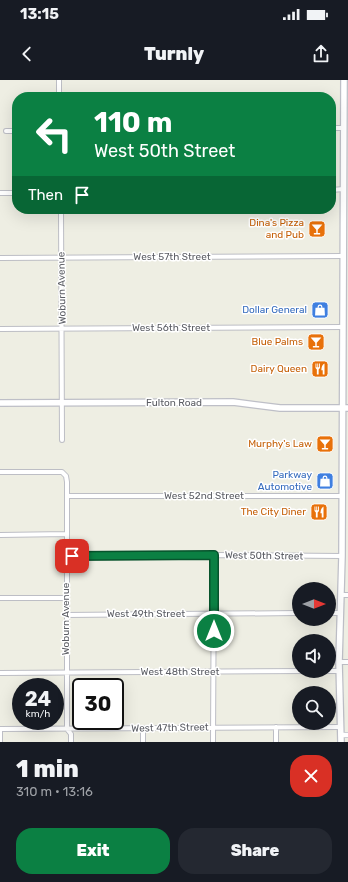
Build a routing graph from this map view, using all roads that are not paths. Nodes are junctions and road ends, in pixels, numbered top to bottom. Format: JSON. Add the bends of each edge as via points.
{"nodes":[{"id":1,"x":59,"y":80,"type":"edge"},
{"id":2,"x":344,"y":80,"type":"edge"},
{"id":3,"x":346,"y":87,"type":"edge"},
{"id":4,"x":59,"y":92,"type":"edge"},
{"id":5,"x":336,"y":128,"type":"edge"},
{"id":6,"x":343,"y":128,"type":"junction"},
{"id":7,"x":6,"y":130,"type":"dead end"},
{"id":8,"x":12,"y":130,"type":"edge"},
{"id":9,"x":346,"y":155,"type":"edge"},
{"id":10,"x":336,"y":190,"type":"edge"},
{"id":11,"x":344,"y":190,"type":"junction"},
{"id":12,"x":0,"y":193,"type":"edge"},
{"id":13,"x":12,"y":193,"type":"edge"},
{"id":14,"x":61,"y":214,"type":"edge"},
{"id":15,"x":346,"y":218,"type":"edge"},
{"id":16,"x":343,"y":256,"type":"junction"},
{"id":17,"x":62,"y":257,"type":"junction"},
{"id":18,"x":0,"y":258,"type":"edge"},
{"id":19,"x":346,"y":276,"type":"edge"},
{"id":20,"x":343,"y":327,"type":"junction"},
{"id":21,"x":0,"y":329,"type":"edge"},
{"id":22,"x":62,"y":329,"type":"junction"},
{"id":23,"x":345,"y":337,"type":"edge"},
{"id":24,"x":0,"y":403,"type":"edge"},
{"id":25,"x":62,"y":403,"type":"junction"},
{"id":26,"x":345,"y":408,"type":"edge"},
{"id":27,"x":62,"y":440,"type":"dead end"},
{"id":28,"x":0,"y":472,"type":"edge"},
{"id":29,"x":67,"y":496,"type":"junction"},
{"id":30,"x":342,"y":496,"type":"junction"},
{"id":31,"x":345,"y":532,"type":"edge"},
{"id":32,"x":0,"y":534,"type":"edge"},
{"id":33,"x":66,"y":534,"type":"junction"},
{"id":34,"x":214,"y":555,"type":"junction"},
{"id":35,"x":67,"y":556,"type":"junction"},
{"id":36,"x":342,"y":556,"type":"junction"},
{"id":37,"x":341,"y":595,"type":"junction"},
{"id":38,"x":348,"y":595,"type":"edge"},
{"id":39,"x":0,"y":598,"type":"edge"},
{"id":40,"x":66,"y":598,"type":"junction"},
{"id":41,"x":336,"y":613,"type":"edge"},
{"id":42,"x":341,"y":613,"type":"junction"},
{"id":43,"x":214,"y":614,"type":"junction"},
{"id":44,"x":292,"y":614,"type":"edge"},
{"id":45,"x":66,"y":615,"type":"junction"},
{"id":46,"x":340,"y":662,"type":"junction"},
{"id":47,"x":348,"y":662,"type":"edge"},
{"id":48,"x":292,"y":671,"type":"edge"},
{"id":49,"x":336,"y":671,"type":"edge"},
{"id":50,"x":340,"y":671,"type":"junction"},
{"id":51,"x":214,"y":672,"type":"junction"},
{"id":52,"x":0,"y":673,"type":"edge"},
{"id":53,"x":66,"y":673,"type":"junction"},
{"id":54,"x":214,"y":727,"type":"junction"},
{"id":55,"x":276,"y":727,"type":"junction"},
{"id":56,"x":341,"y":728,"type":"junction"},
{"id":57,"x":0,"y":729,"type":"edge"},
{"id":58,"x":67,"y":729,"type":"junction"},
{"id":59,"x":143,"y":729,"type":"junction"},
{"id":60,"x":341,"y":735,"type":"junction"},
{"id":61,"x":348,"y":735,"type":"edge"},
{"id":62,"x":0,"y":742,"type":"edge"},
{"id":63,"x":71,"y":742,"type":"edge"},
{"id":64,"x":143,"y":742,"type":"edge"},
{"id":65,"x":214,"y":742,"type":"edge"},
{"id":66,"x":276,"y":742,"type":"edge"},
{"id":67,"x":340,"y":742,"type":"edge"}],
"edges":[{"from":1,"to":4,"type":"street"},
{"from":2,"to":3,"type":"main road"},
{"from":3,"to":6,"type":"main road"},
{"from":5,"to":6,"type":"street"},
{"from":6,"to":9,"type":"main road"},
{"from":7,"to":8,"type":"street"},
{"from":9,"to":11,"type":"main road"},
{"from":10,"to":11,"type":"street"},
{"from":11,"to":15,"type":"main road"},
{"from":12,"to":13,"type":"street"},
{"from":14,"to":17,"type":"street","name":"Woburn Avenue"},
{"from":15,"to":16,"type":"main road"},
{"from":16,"to":17,"type":"street","name":"West 57th Street"},
{"from":16,"to":19,"type":"main road"},
{"from":17,"to":18,"type":"street","name":"West 57th Street"},
{"from":17,"to":22,"type":"street","name":"Woburn Avenue"},
{"from":19,"to":20,"type":"main road"},
{"from":20,"to":22,"type":"street","name":"West 56th Street"},
{"from":20,"to":23,"type":"main road"},
{"from":21,"to":22,"type":"street","name":"West 56th Street"},
{"from":22,"to":25,"type":"street","name":"Woburn Avenue"},
{"from":23,"to":26,"type":"main road"},
{"from":24,"to":25,"type":"main road","name":"Fulton Road"},
{"from":25,"to":26,"type":"main road","name":"Fulton Road","via":[[232,402],[280,408]]},
{"from":25,"to":27,"type":"street","name":"Woburn Avenue"},
{"from":26,"to":30,"type":"main road"},
{"from":28,"to":29,"type":"street","name":"Woburn Avenue","via":[[62,472],[66,476]]},
{"from":29,"to":30,"type":"street","name":"West 52nd Street"},
{"from":29,"to":33,"type":"street","name":"Woburn Avenue"},
{"from":30,"to":31,"type":"main road"},
{"from":31,"to":36,"type":"main road"},
{"from":32,"to":33,"type":"street"},
{"from":33,"to":35,"type":"street","name":"Woburn Avenue"},
{"from":34,"to":35,"type":"street","name":"West 50th Street"},
{"from":34,"to":36,"type":"street","name":"West 50th Street"},
{"from":34,"to":43,"type":"street"},
{"from":35,"to":40,"type":"street","name":"Woburn Avenue"},
{"from":36,"to":37,"type":"main road"},
{"from":37,"to":38,"type":"street"},
{"from":37,"to":42,"type":"main road"},
{"from":39,"to":40,"type":"street"},
{"from":40,"to":45,"type":"street","name":"Woburn Avenue"},
{"from":41,"to":42,"type":"street"},
{"from":42,"to":46,"type":"main road"},
{"from":43,"to":44,"type":"street","name":"West 49th Street"},
{"from":43,"to":45,"type":"street","name":"West 49th Street"},
{"from":43,"to":51,"type":"street"},
{"from":45,"to":53,"type":"street","name":"Woburn Avenue"},
{"from":46,"to":47,"type":"street"},
{"from":46,"to":50,"type":"main road"},
{"from":48,"to":51,"type":"street","name":"West 48th Street"},
{"from":49,"to":50,"type":"street"},
{"from":50,"to":56,"type":"main road"},
{"from":51,"to":53,"type":"street","name":"West 48th Street"},
{"from":51,"to":54,"type":"street"},
{"from":52,"to":53,"type":"street","name":"West 48th Street"},
{"from":53,"to":58,"type":"street","name":"Woburn Avenue"},
{"from":54,"to":55,"type":"street","name":"West 47th Street"},
{"from":54,"to":59,"type":"street","name":"West 47th Street"},
{"from":54,"to":65,"type":"street"},
{"from":55,"to":56,"type":"street","name":"West 47th Street"},
{"from":55,"to":66,"type":"street"},
{"from":56,"to":60,"type":"main road"},
{"from":57,"to":58,"type":"street","name":"West 47th Street"},
{"from":57,"to":62,"type":"street"},
{"from":58,"to":59,"type":"street","name":"West 47th Street"},
{"from":58,"to":63,"type":"street","name":"Woburn Avenue","via":[[71,734]]},
{"from":59,"to":64,"type":"street"},
{"from":60,"to":61,"type":"street"},
{"from":60,"to":67,"type":"main road"}]}
